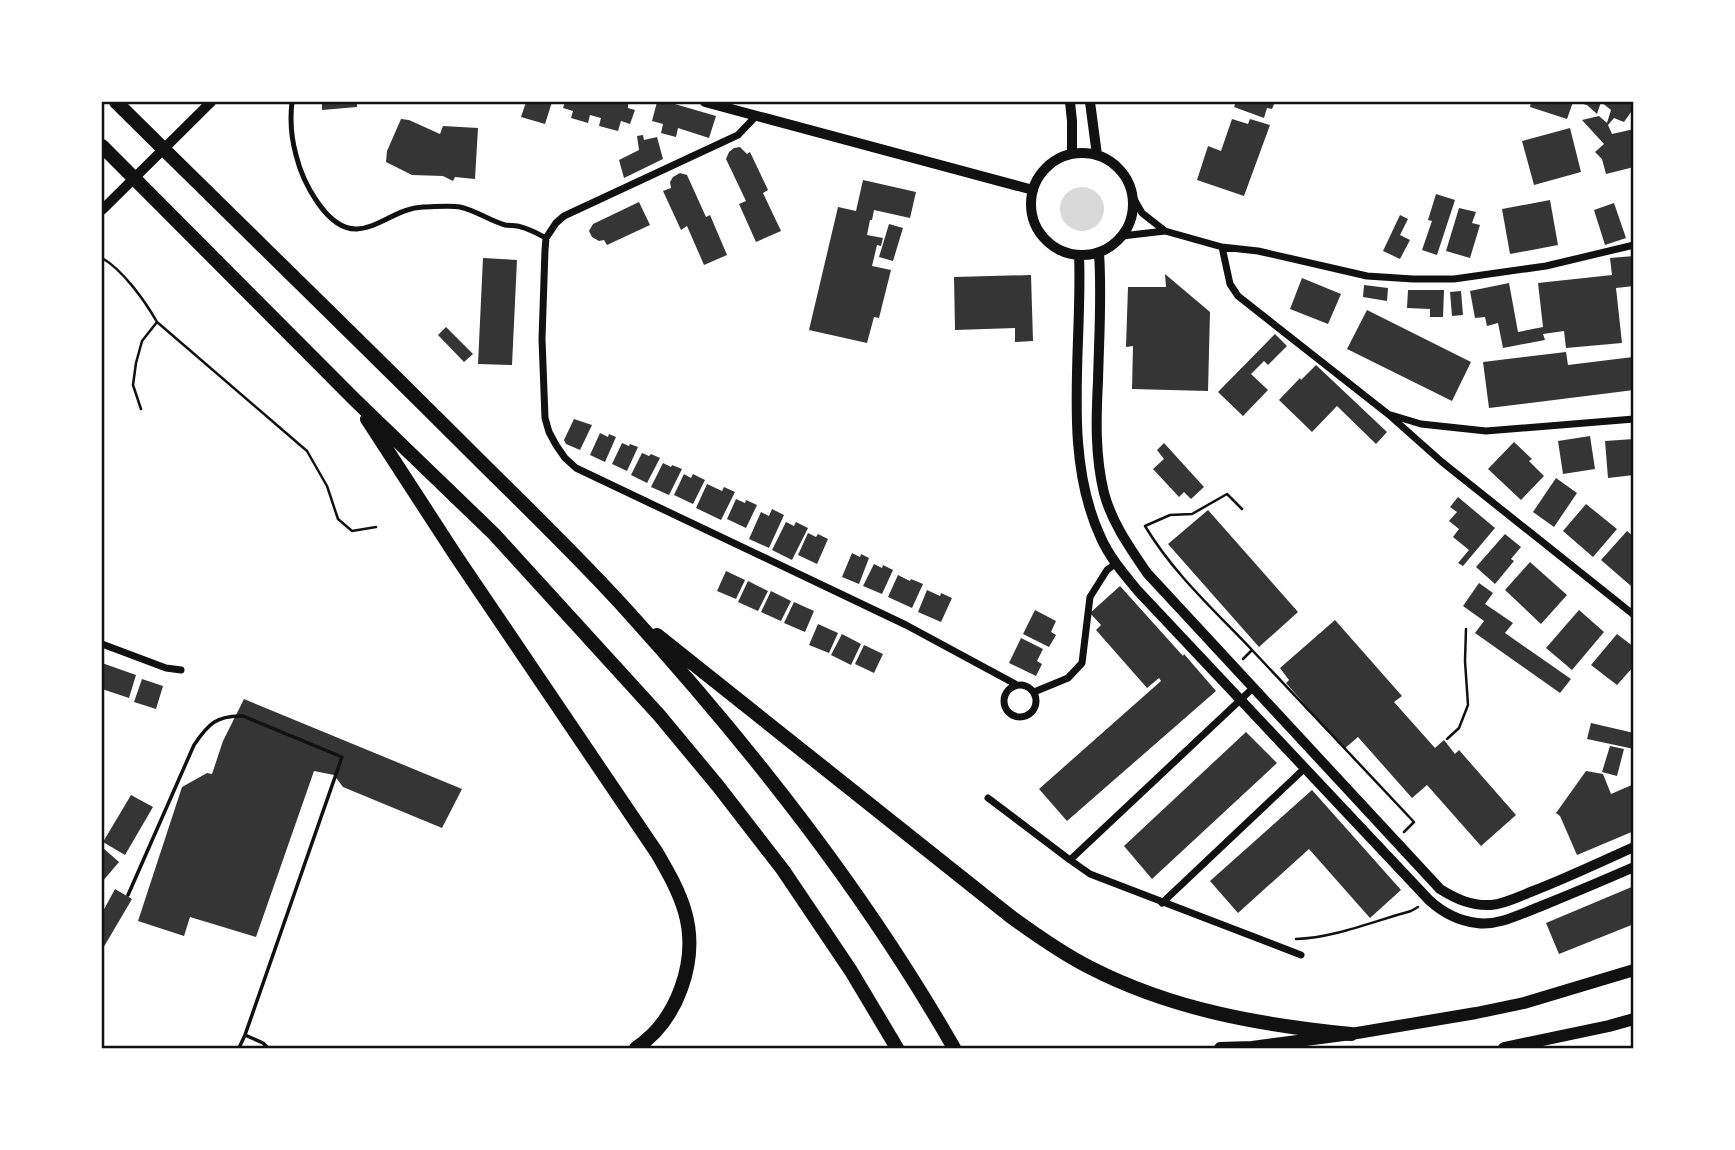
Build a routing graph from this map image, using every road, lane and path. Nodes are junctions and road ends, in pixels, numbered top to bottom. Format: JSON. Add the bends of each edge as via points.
{"nodes":[{"id":1,"x":116,"y":102,"type":"edge"},
{"id":2,"x":211,"y":102,"type":"edge"},
{"id":3,"x":292,"y":102,"type":"edge"},
{"id":4,"x":705,"y":102,"type":"edge"},
{"id":5,"x":1070,"y":102,"type":"edge"},
{"id":6,"x":1090,"y":102,"type":"edge"},
{"id":7,"x":756,"y":116,"type":"junction"},
{"id":8,"x":102,"y":146,"type":"edge"},
{"id":9,"x":1072,"y":154,"type":"junction"},
{"id":10,"x":1097,"y":155,"type":"junction"},
{"id":11,"x":1033,"y":190,"type":"junction"},
{"id":12,"x":1133,"y":199,"type":"junction"},
{"id":13,"x":102,"y":210,"type":"edge"},
{"id":14,"x":1165,"y":231,"type":"junction"},
{"id":15,"x":1122,"y":236,"type":"junction"},
{"id":16,"x":546,"y":237,"type":"junction"},
{"id":17,"x":1633,"y":245,"type":"edge"},
{"id":18,"x":1222,"y":247,"type":"junction"},
{"id":19,"x":1099,"y":253,"type":"junction"},
{"id":20,"x":1079,"y":255,"type":"junction"},
{"id":21,"x":102,"y":258,"type":"edge"},
{"id":22,"x":158,"y":322,"type":"junction"},
{"id":23,"x":355,"y":400,"type":"junction"},
{"id":24,"x":141,"y":409,"type":"dead end"},
{"id":25,"x":1388,"y":414,"type":"junction"},
{"id":26,"x":1633,"y":419,"type":"edge"},
{"id":27,"x":1242,"y":509,"type":"dead end"},
{"id":28,"x":376,"y":527,"type":"dead end"},
{"id":29,"x":1115,"y":564,"type":"junction"},
{"id":30,"x":629,"y":613,"type":"junction"},
{"id":31,"x":1633,"y":615,"type":"edge"},
{"id":32,"x":1466,"y":629,"type":"dead end"},
{"id":33,"x":102,"y":644,"type":"edge"},
{"id":34,"x":1252,"y":650,"type":"junction"},
{"id":35,"x":1235,"y":667,"type":"junction"},
{"id":36,"x":181,"y":670,"type":"dead end"},
{"id":37,"x":1017,"y":685,"type":"junction"},
{"id":38,"x":1253,"y":688,"type":"junction"},
{"id":39,"x":1034,"y":692,"type":"junction"},
{"id":40,"x":1241,"y":701,"type":"junction"},
{"id":41,"x":1447,"y":739,"type":"dead end"},
{"id":42,"x":1317,"y":757,"type":"junction"},
{"id":43,"x":1305,"y":768,"type":"junction"},
{"id":44,"x":988,"y":798,"type":"dead end"},
{"id":45,"x":1396,"y":840,"type":"junction"},
{"id":46,"x":1633,"y":847,"type":"edge"},
{"id":47,"x":1070,"y":860,"type":"junction"},
{"id":48,"x":1633,"y":867,"type":"edge"},
{"id":49,"x":1555,"y":882,"type":"junction"},
{"id":50,"x":128,"y":895,"type":"dead end"},
{"id":51,"x":1562,"y":898,"type":"junction"},
{"id":52,"x":1429,"y":900,"type":"junction"},
{"id":53,"x":1162,"y":903,"type":"junction"},
{"id":54,"x":1296,"y":939,"type":"dead end"},
{"id":55,"x":1301,"y":955,"type":"dead end"},
{"id":56,"x":1633,"y":970,"type":"edge"},
{"id":57,"x":1633,"y":1012,"type":"edge"},
{"id":58,"x":1633,"y":1019,"type":"edge"},
{"id":59,"x":1609,"y":1026,"type":"junction"},
{"id":60,"x":1351,"y":1034,"type":"junction"},
{"id":61,"x":245,"y":1035,"type":"junction"},
{"id":62,"x":239,"y":1048,"type":"edge"},
{"id":63,"x":268,"y":1048,"type":"edge"},
{"id":64,"x":636,"y":1048,"type":"edge"},
{"id":65,"x":897,"y":1048,"type":"edge"},
{"id":66,"x":954,"y":1048,"type":"edge"},
{"id":67,"x":1220,"y":1048,"type":"edge"},
{"id":68,"x":1504,"y":1048,"type":"edge"}],
"edges":[{"from":1,"to":30,"type":"highway","via":[[380,360]]},
{"from":2,"to":13,"type":"street"},
{"from":3,"to":16,"type":"street","via":[[299,165],[321,208],[342,226],[366,228],[410,208],[461,208]]},
{"from":4,"to":7,"type":"street"},
{"from":5,"to":9,"type":"main road"},
{"from":6,"to":10,"type":"main road"},
{"from":7,"to":11,"type":"street"},
{"from":7,"to":16,"type":"street","via":[[738,135],[564,216]]},
{"from":8,"to":23,"type":"highway"},
{"from":9,"to":10,"type":"main road"},
{"from":9,"to":11,"type":"main road","via":[[1048,167]]},
{"from":10,"to":12,"type":"main road","via":[[1125,175]]},
{"from":11,"to":20,"type":"main road","via":[[1031,205],[1041,234],[1058,249]]},
{"from":12,"to":14,"type":"street","via":[[1145,216]]},
{"from":12,"to":15,"type":"main road","via":[[1133,212]]},
{"from":14,"to":15,"type":"street"},
{"from":14,"to":18,"type":"street"},
{"from":15,"to":19,"type":"main road"},
{"from":16,"to":37,"type":"street","via":[[545,418],[570,463],[906,625]]},
{"from":17,"to":18,"type":"street","via":[[1546,266],[1454,279],[1367,276]]},
{"from":18,"to":25,"type":"street","via":[[1230,284],[1238,296]]},
{"from":19,"to":20,"type":"main road"},
{"from":19,"to":35,"type":"main road","via":[[1097,443],[1105,494],[1147,573]]},
{"from":20,"to":29,"type":"main road","via":[[1077,445],[1091,514]]},
{"from":21,"to":22,"type":"path","via":[[130,284]]},
{"from":22,"to":24,"type":"path","via":[[142,341],[136,363],[133,385]]},
{"from":22,"to":28,"type":"path","via":[[307,451],[327,486],[338,519],[352,531]]},
{"from":23,"to":64,"type":"highway","via":[[657,853],[679,893],[689,929],[681,990],[666,1016]]},
{"from":23,"to":65,"type":"highway","via":[[494,534],[710,775],[815,916]]},
{"from":25,"to":26,"type":"street","via":[[1421,424],[1486,431]]},
{"from":25,"to":31,"type":"street"},
{"from":27,"to":34,"type":"path","via":[[1227,494],[1192,514],[1170,514],[1145,526],[1157,547]]},
{"from":29,"to":39,"type":"street","via":[[1090,597],[1082,663],[1068,678]]},
{"from":29,"to":40,"type":"main road"},
{"from":30,"to":60,"type":"highway","via":[[1010,916],[1073,958],[1141,991],[1191,1008]]},
{"from":30,"to":66,"type":"highway","via":[[758,763],[841,871]]},
{"from":32,"to":41,"type":"path","via":[[1468,705],[1459,728]]},
{"from":33,"to":36,"type":"street"},
{"from":34,"to":35,"type":"path"},
{"from":34,"to":45,"type":"path","via":[[1414,822]]},
{"from":35,"to":38,"type":"main road"},
{"from":37,"to":39,"type":"street"},
{"from":37,"to":39,"type":"street","via":[[1008,690],[1004,700],[1007,710],[1016,716],[1027,715],[1034,708]]},
{"from":38,"to":40,"type":"street"},
{"from":38,"to":42,"type":"main road"},
{"from":40,"to":43,"type":"main road"},
{"from":40,"to":47,"type":"street"},
{"from":42,"to":43,"type":"street"},
{"from":42,"to":45,"type":"main road"},
{"from":43,"to":52,"type":"main road"},
{"from":43,"to":53,"type":"street"},
{"from":44,"to":47,"type":"street"},
{"from":45,"to":49,"type":"main road","via":[[1440,888],[1467,903],[1493,905]]},
{"from":46,"to":49,"type":"main road"},
{"from":47,"to":53,"type":"street","via":[[1090,874]]},
{"from":48,"to":51,"type":"main road"},
{"from":49,"to":51,"type":"main road"},
{"from":50,"to":61,"type":"lane","via":[[194,745],[216,720],[243,716],[342,757]]},
{"from":51,"to":52,"type":"main road","via":[[1490,923],[1449,915]]},
{"from":52,"to":54,"type":"path","via":[[1411,911]]},
{"from":53,"to":55,"type":"street"},
{"from":56,"to":60,"type":"main road","via":[[1524,1003]]},
{"from":57,"to":59,"type":"main road"},
{"from":58,"to":59,"type":"main road"},
{"from":59,"to":68,"type":"main road"},
{"from":60,"to":67,"type":"main road"},
{"from":61,"to":62,"type":"lane"},
{"from":61,"to":63,"type":"lane"}]}
